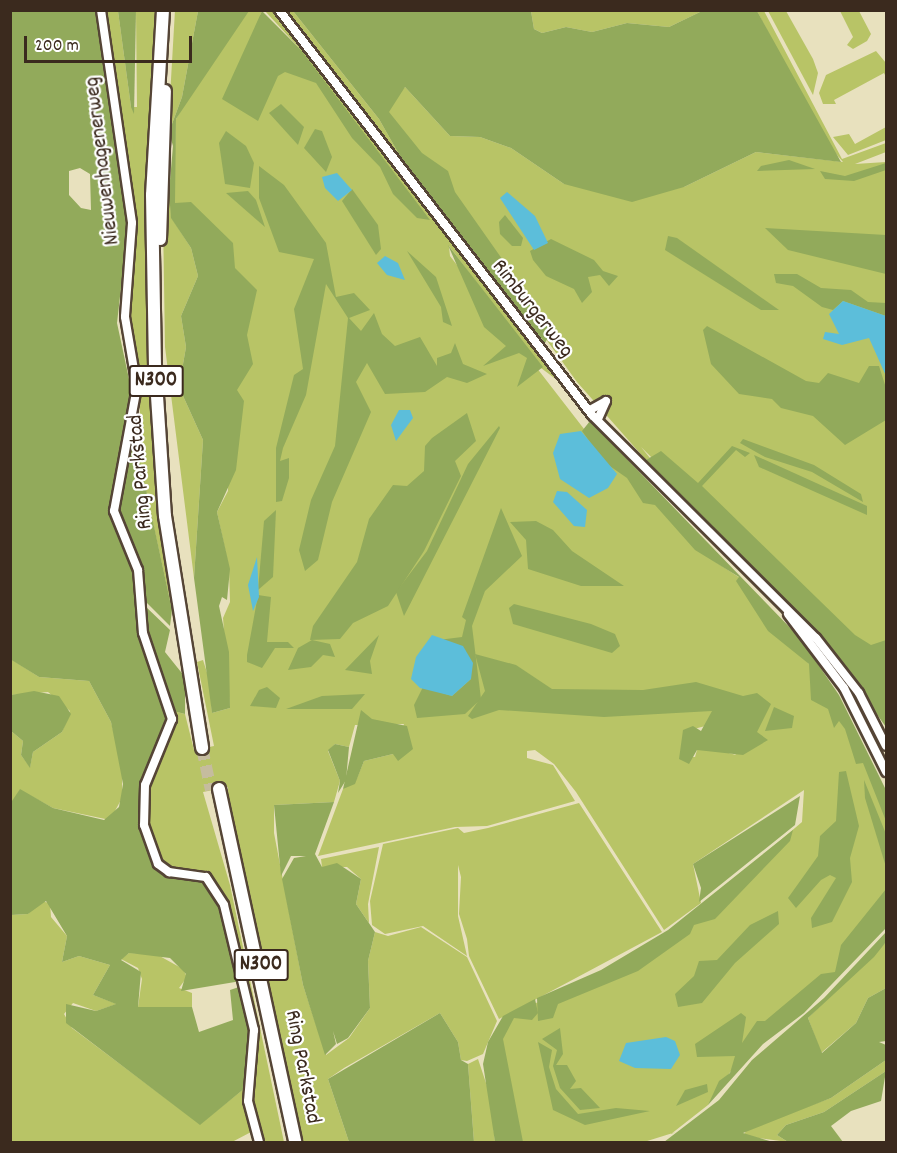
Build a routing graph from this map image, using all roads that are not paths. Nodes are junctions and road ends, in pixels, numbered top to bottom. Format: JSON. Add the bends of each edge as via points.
{"nodes":[{"id":1,"x":100,"y":10,"type":"edge"},
{"id":2,"x":163,"y":10,"type":"edge"},
{"id":3,"x":171,"y":10,"type":"edge"},
{"id":4,"x":279,"y":10,"type":"edge"},
{"id":5,"x":590,"y":410,"type":"junction"},
{"id":6,"x":598,"y":418,"type":"junction"},
{"id":7,"x":783,"y":606,"type":"junction"},
{"id":8,"x":886,"y":746,"type":"edge"},
{"id":9,"x":885,"y":766,"type":"edge"},
{"id":10,"x":258,"y":1139,"type":"edge"},
{"id":11,"x":287,"y":1143,"type":"edge"},
{"id":12,"x":295,"y":1143,"type":"edge"}],
"edges":[{"from":1,"to":10,"type":"street","name":"Nieuwenhagenerweg","via":[[132,223],[125,317],[137,387],[114,512],[138,570],[143,633],[172,719],[145,785],[144,825],[158,864],[173,872],[206,877],[224,905],[254,1030],[248,1096]]},
{"from":2,"to":3,"type":"highway","name":"Ring Parkstad","number":"N300","via":[[152,183],[155,366],[169,550],[206,747],[173,515],[162,367],[161,185]]},
{"from":4,"to":5,"type":"street","name":"Rimburgerweg"},
{"from":5,"to":6,"type":"street","name":"Rimburgerweg"},
{"from":5,"to":6,"type":"street","via":[[607,403]]},
{"from":6,"to":7,"type":"street","name":"Rimburgerweg"},
{"from":7,"to":8,"type":"street","name":"Rimburgerweg","via":[[836,663]]},
{"from":7,"to":9,"type":"street","name":"Rimburgerweg","via":[[844,688]]},
{"from":11,"to":12,"type":"highway","name":"Ring Parkstad","number":"N300","via":[[215,789]]}]}
